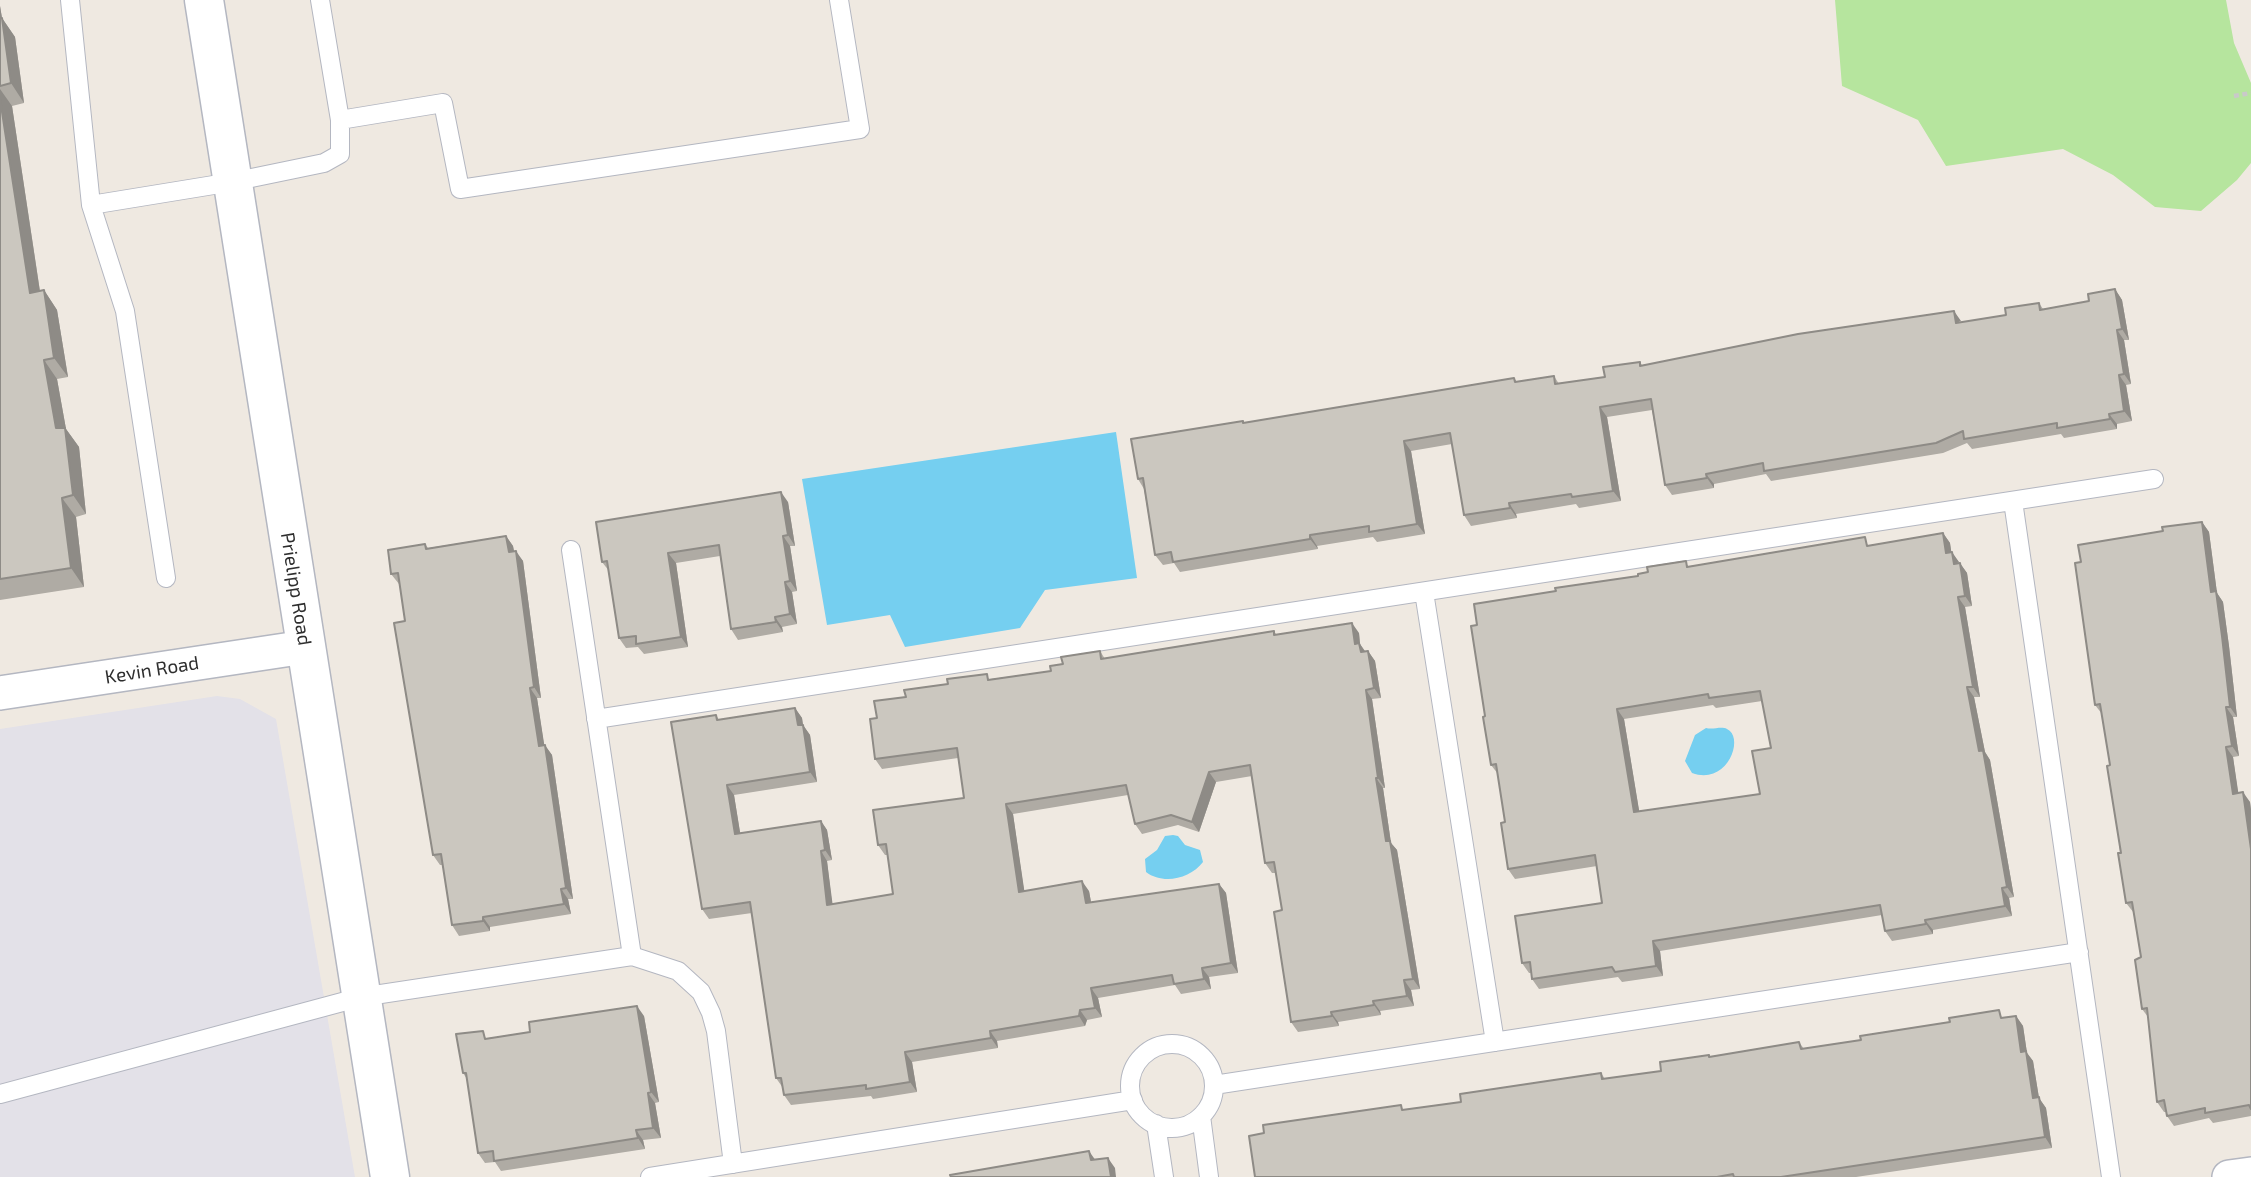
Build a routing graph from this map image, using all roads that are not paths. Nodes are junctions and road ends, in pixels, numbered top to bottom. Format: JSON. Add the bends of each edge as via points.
{"nodes":[{"id":1,"x":70,"y":0,"type":"edge"},
{"id":2,"x":204,"y":0,"type":"edge"},
{"id":3,"x":320,"y":0,"type":"edge"},
{"id":4,"x":839,"y":0,"type":"edge"},
{"id":5,"x":340,"y":120,"type":"junction"},
{"id":6,"x":232,"y":182,"type":"junction"},
{"id":7,"x":91,"y":205,"type":"junction"},
{"id":8,"x":2154,"y":479,"type":"dead end"},
{"id":9,"x":2013,"y":501,"type":"junction"},
{"id":10,"x":570,"y":550,"type":"dead end"},
{"id":11,"x":166,"y":578,"type":"dead end"},
{"id":12,"x":1424,"y":592,"type":"junction"},
{"id":13,"x":305,"y":647,"type":"junction"},
{"id":14,"x":0,"y":693,"type":"edge"},
{"id":15,"x":596,"y":719,"type":"junction"},
{"id":16,"x":2079,"y":951,"type":"junction"},
{"id":17,"x":632,"y":956,"type":"junction"},
{"id":18,"x":361,"y":997,"type":"junction"},
{"id":19,"x":1495,"y":1042,"type":"junction"},
{"id":20,"x":1214,"y":1085,"type":"junction"},
{"id":21,"x":0,"y":1094,"type":"edge"},
{"id":22,"x":1133,"y":1100,"type":"junction"},
{"id":23,"x":1201,"y":1116,"type":"junction"},
{"id":24,"x":1156,"y":1124,"type":"junction"},
{"id":25,"x":733,"y":1164,"type":"junction"},
{"id":26,"x":2251,"y":1174,"type":"edge"},
{"id":27,"x":390,"y":1177,"type":"edge"},
{"id":28,"x":650,"y":1177,"type":"edge"},
{"id":29,"x":1164,"y":1177,"type":"edge"},
{"id":30,"x":1209,"y":1177,"type":"edge"},
{"id":31,"x":2111,"y":1177,"type":"edge"},
{"id":32,"x":2229,"y":1177,"type":"edge"}],
"edges":[{"from":1,"to":7,"type":"lane"},
{"from":2,"to":6,"type":"street","name":"Prielipp Road"},
{"from":3,"to":5,"type":"lane"},
{"from":4,"to":5,"type":"lane","via":[[860,128],[460,189],[443,103]]},
{"from":5,"to":6,"type":"lane","via":[[340,154],[324,163]]},
{"from":6,"to":7,"type":"lane"},
{"from":6,"to":13,"type":"street","name":"Prielipp Road"},
{"from":7,"to":11,"type":"lane","via":[[125,311]]},
{"from":8,"to":9,"type":"lane"},
{"from":9,"to":12,"type":"lane"},
{"from":9,"to":16,"type":"lane"},
{"from":10,"to":15,"type":"lane"},
{"from":12,"to":15,"type":"lane"},
{"from":12,"to":19,"type":"lane"},
{"from":13,"to":14,"type":"street","name":"Kevin Road"},
{"from":13,"to":18,"type":"street","name":"Prielipp Road"},
{"from":15,"to":17,"type":"lane"},
{"from":16,"to":19,"type":"lane"},
{"from":16,"to":31,"type":"lane"},
{"from":17,"to":18,"type":"lane"},
{"from":17,"to":25,"type":"lane","via":[[678,971],[701,992],[716,1031]]},
{"from":18,"to":21,"type":"lane"},
{"from":18,"to":27,"type":"street","name":"Prielipp Road"},
{"from":19,"to":20,"type":"lane"},
{"from":20,"to":22,"type":"lane","via":[[1209,1065],[1200,1055],[1189,1047],[1161,1045],[1136,1066],[1130,1086]]},
{"from":20,"to":23,"type":"lane","via":[[1209,1106]]},
{"from":22,"to":24,"type":"lane"},
{"from":22,"to":25,"type":"lane"},
{"from":23,"to":24,"type":"lane","via":[[1177,1128]]},
{"from":23,"to":30,"type":"lane"},
{"from":24,"to":29,"type":"lane"},
{"from":25,"to":28,"type":"lane"},
{"from":26,"to":32,"type":"street"}]}
